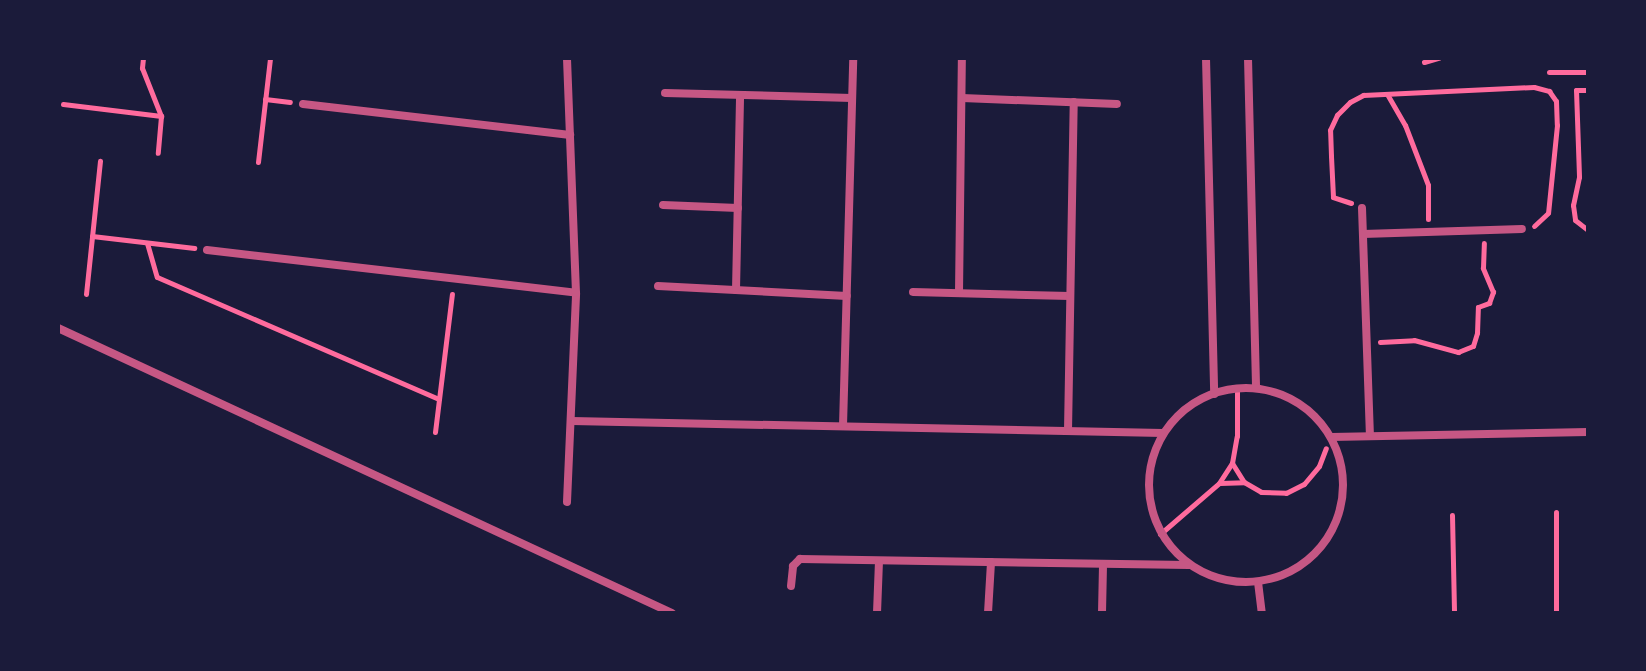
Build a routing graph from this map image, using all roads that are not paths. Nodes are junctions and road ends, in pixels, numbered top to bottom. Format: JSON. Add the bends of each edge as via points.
{"nodes":[{"id":1,"x":567,"y":58,"type":"edge"},
{"id":2,"x":853,"y":58,"type":"edge"},
{"id":3,"x":1206,"y":58,"type":"edge"},
{"id":4,"x":1248,"y":58,"type":"edge"},
{"id":5,"x":962,"y":59,"type":"edge"},
{"id":6,"x":665,"y":93,"type":"dead end"},
{"id":7,"x":740,"y":95,"type":"junction"},
{"id":8,"x":852,"y":98,"type":"junction"},
{"id":9,"x":962,"y":98,"type":"junction"},
{"id":10,"x":1074,"y":102,"type":"junction"},
{"id":11,"x":303,"y":104,"type":"road end"},
{"id":12,"x":1117,"y":104,"type":"dead end"},
{"id":13,"x":570,"y":135,"type":"junction"},
{"id":14,"x":663,"y":205,"type":"dead end"},
{"id":15,"x":738,"y":208,"type":"junction"},
{"id":16,"x":1362,"y":208,"type":"road end"},
{"id":17,"x":1522,"y":229,"type":"road end"},
{"id":18,"x":1363,"y":234,"type":"junction"},
{"id":19,"x":207,"y":250,"type":"road end"},
{"id":20,"x":658,"y":286,"type":"dead end"},
{"id":21,"x":736,"y":290,"type":"junction"},
{"id":22,"x":913,"y":292,"type":"dead end"},
{"id":23,"x":576,"y":293,"type":"junction"},
{"id":24,"x":959,"y":293,"type":"junction"},
{"id":25,"x":847,"y":296,"type":"junction"},
{"id":26,"x":1070,"y":296,"type":"junction"},
{"id":27,"x":58,"y":328,"type":"edge"},
{"id":28,"x":1256,"y":388,"type":"junction"},
{"id":29,"x":1214,"y":394,"type":"junction"},
{"id":30,"x":572,"y":421,"type":"junction"},
{"id":31,"x":843,"y":426,"type":"junction"},
{"id":32,"x":1068,"y":431,"type":"junction"},
{"id":33,"x":1588,"y":432,"type":"edge"},
{"id":34,"x":1163,"y":433,"type":"junction"},
{"id":35,"x":1370,"y":436,"type":"junction"},
{"id":36,"x":1331,"y":437,"type":"junction"},
{"id":37,"x":567,"y":502,"type":"dead end"},
{"id":38,"x":879,"y":561,"type":"junction"},
{"id":39,"x":991,"y":562,"type":"junction"},
{"id":40,"x":1103,"y":564,"type":"junction"},
{"id":41,"x":1190,"y":565,"type":"junction"},
{"id":42,"x":1258,"y":582,"type":"junction"},
{"id":43,"x":791,"y":586,"type":"dead end"},
{"id":44,"x":672,"y":613,"type":"edge"},
{"id":45,"x":877,"y":613,"type":"edge"},
{"id":46,"x":988,"y":613,"type":"edge"},
{"id":47,"x":1102,"y":613,"type":"edge"},
{"id":48,"x":1262,"y":613,"type":"edge"}],
"edges":[{"from":1,"to":13,"type":"street"},
{"from":2,"to":8,"type":"street"},
{"from":3,"to":29,"type":"street"},
{"from":4,"to":28,"type":"street"},
{"from":5,"to":9,"type":"street"},
{"from":6,"to":7,"type":"street"},
{"from":7,"to":8,"type":"street"},
{"from":7,"to":15,"type":"street"},
{"from":8,"to":25,"type":"street"},
{"from":9,"to":10,"type":"street"},
{"from":9,"to":24,"type":"street"},
{"from":10,"to":12,"type":"street"},
{"from":10,"to":26,"type":"street"},
{"from":11,"to":13,"type":"street"},
{"from":13,"to":23,"type":"street"},
{"from":14,"to":15,"type":"street"},
{"from":15,"to":21,"type":"street"},
{"from":16,"to":18,"type":"street"},
{"from":17,"to":18,"type":"street"},
{"from":18,"to":35,"type":"street"},
{"from":19,"to":23,"type":"street"},
{"from":20,"to":21,"type":"street"},
{"from":21,"to":25,"type":"street"},
{"from":22,"to":24,"type":"street"},
{"from":23,"to":30,"type":"street"},
{"from":24,"to":26,"type":"street"},
{"from":25,"to":31,"type":"street"},
{"from":26,"to":32,"type":"street"},
{"from":27,"to":44,"type":"street"},
{"from":28,"to":29,"type":"street"},
{"from":28,"to":36,"type":"street","via":[[1286,396],[1312,413]]},
{"from":29,"to":34,"type":"street","via":[[1197,400]]},
{"from":30,"to":31,"type":"street"},
{"from":30,"to":37,"type":"street"},
{"from":31,"to":32,"type":"street"},
{"from":32,"to":34,"type":"street"},
{"from":33,"to":35,"type":"street"},
{"from":34,"to":41,"type":"street","via":[[1148,475],[1149,505],[1160,534]]},
{"from":35,"to":36,"type":"street"},
{"from":36,"to":42,"type":"street","via":[[1342,466],[1344,496],[1336,526],[1319,551],[1295,570]]},
{"from":38,"to":39,"type":"street"},
{"from":38,"to":43,"type":"street","via":[[795,561]]},
{"from":38,"to":45,"type":"street"},
{"from":39,"to":40,"type":"street"},
{"from":39,"to":46,"type":"street"},
{"from":40,"to":41,"type":"street"},
{"from":40,"to":47,"type":"street"},
{"from":41,"to":42,"type":"street","via":[[1235,583]]},
{"from":42,"to":48,"type":"street"}]}
